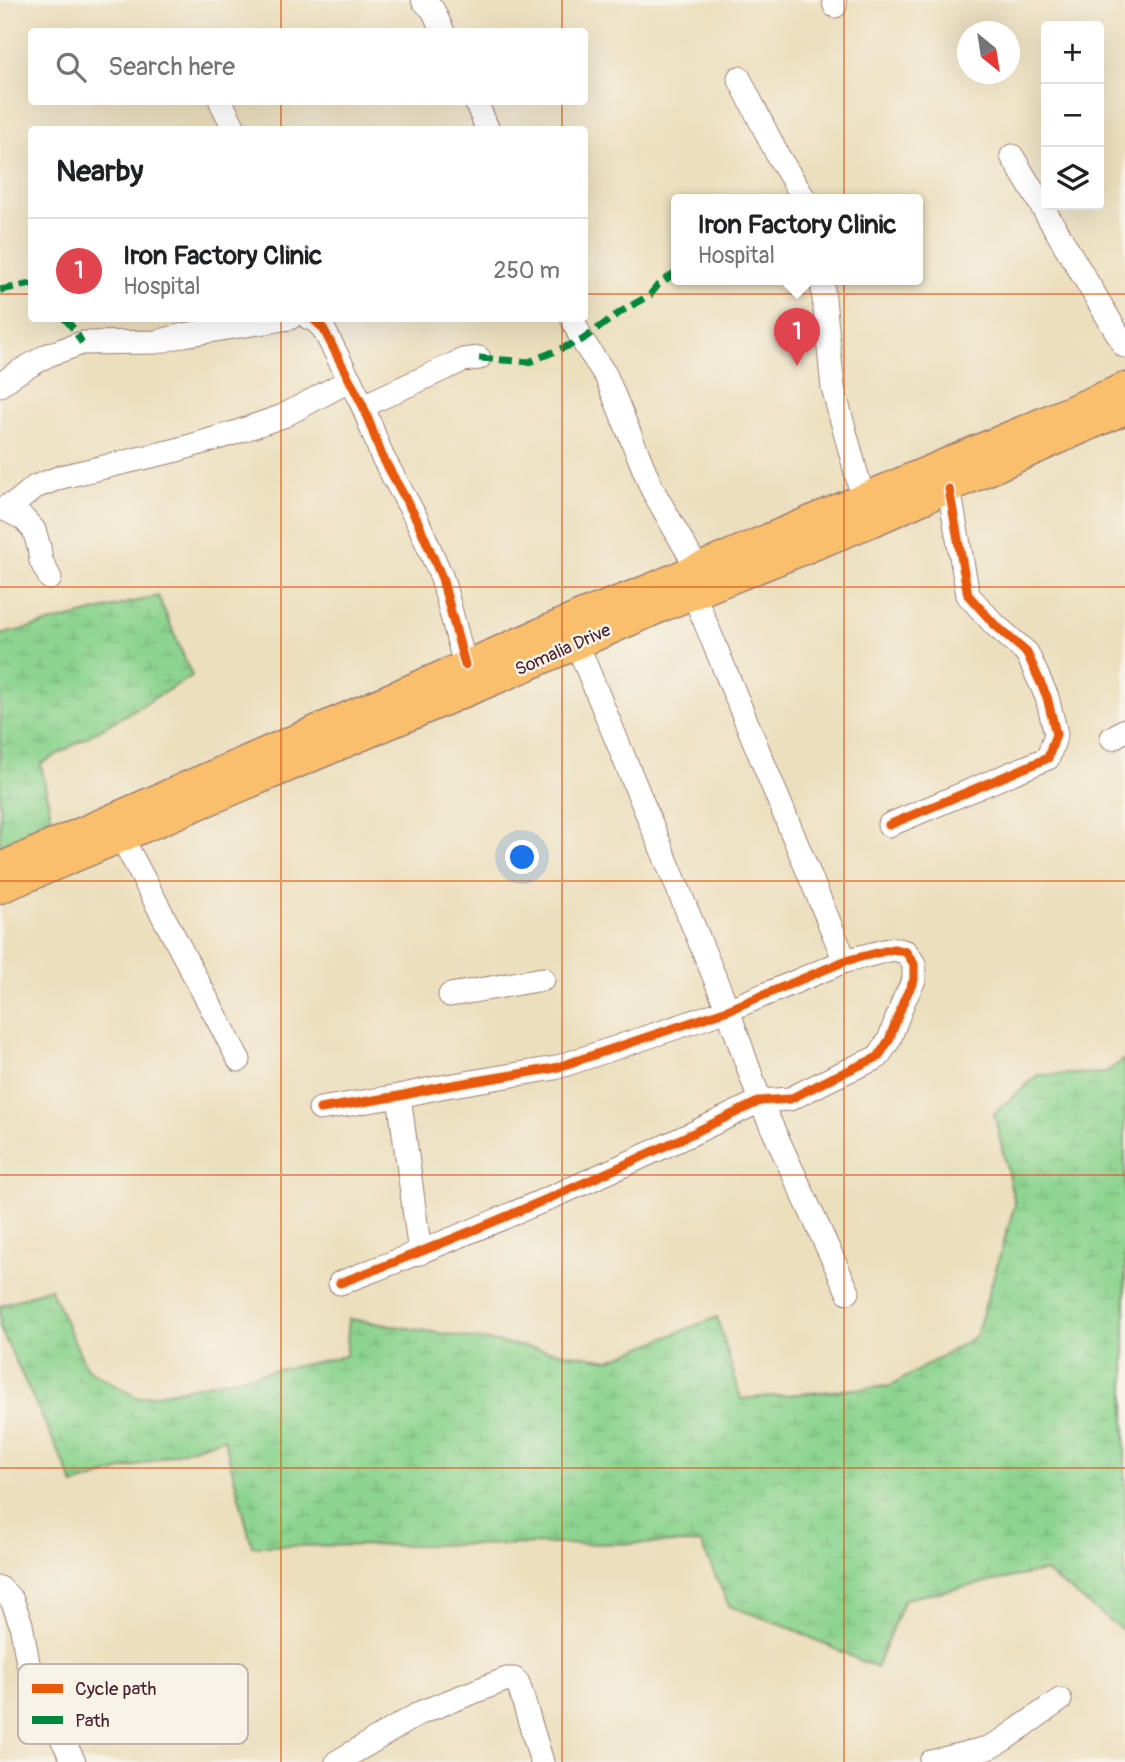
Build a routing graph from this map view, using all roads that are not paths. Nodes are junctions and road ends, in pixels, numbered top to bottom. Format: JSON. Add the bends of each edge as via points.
{"nodes":[{"id":1,"x":423,"y":0,"type":"edge"},
{"id":2,"x":441,"y":28,"type":"edge"},
{"id":3,"x":739,"y":78,"type":"dead end"},
{"id":4,"x":222,"y":105,"type":"edge"},
{"id":5,"x":477,"y":105,"type":"edge"},
{"id":6,"x":233,"y":126,"type":"edge"},
{"id":7,"x":486,"y":126,"type":"edge"},
{"id":8,"x":1012,"y":156,"type":"dead end"},
{"id":9,"x":801,"y":194,"type":"edge"},
{"id":10,"x":823,"y":285,"type":"edge"},
{"id":11,"x":265,"y":322,"type":"edge"},
{"id":12,"x":318,"y":322,"type":"edge"},
{"id":13,"x":574,"y":322,"type":"edge"},
{"id":14,"x":1125,"y":346,"type":"edge"},
{"id":15,"x":479,"y":358,"type":"dead end"},
{"id":16,"x":350,"y":380,"type":"junction"},
{"id":17,"x":0,"y":385,"type":"edge"},
{"id":18,"x":363,"y":406,"type":"junction"},
{"id":19,"x":1124,"y":407,"type":"edge"},
{"id":20,"x":949,"y":489,"type":"junction"},
{"id":21,"x":863,"y":498,"type":"junction"},
{"id":22,"x":1,"y":509,"type":"edge"},
{"id":23,"x":50,"y":578,"type":"dead end"},
{"id":24,"x":699,"y":584,"type":"junction"},
{"id":25,"x":577,"y":645,"type":"junction"},
{"id":26,"x":465,"y":665,"type":"junction"},
{"id":27,"x":890,"y":825,"type":"dead end"},
{"id":28,"x":122,"y":838,"type":"junction"},
{"id":29,"x":0,"y":867,"type":"edge"},
{"id":30,"x":0,"y":889,"type":"edge"},
{"id":31,"x":845,"y":961,"type":"junction"},
{"id":32,"x":542,"y":979,"type":"dead end"},
{"id":33,"x":450,"y":995,"type":"dead end"},
{"id":34,"x":728,"y":1010,"type":"junction"},
{"id":35,"x":239,"y":1060,"type":"dead end"},
{"id":36,"x":399,"y":1096,"type":"junction"},
{"id":37,"x":760,"y":1101,"type":"junction"},
{"id":38,"x":320,"y":1109,"type":"dead end"},
{"id":39,"x":420,"y":1253,"type":"junction"},
{"id":40,"x":340,"y":1283,"type":"dead end"},
{"id":41,"x":848,"y":1292,"type":"dead end"},
{"id":42,"x":0,"y":1588,"type":"edge"},
{"id":43,"x":28,"y":1664,"type":"edge"},
{"id":44,"x":1060,"y":1700,"type":"dead end"},
{"id":45,"x":65,"y":1744,"type":"edge"},
{"id":46,"x":74,"y":1762,"type":"edge"},
{"id":47,"x":337,"y":1762,"type":"edge"},
{"id":48,"x":542,"y":1762,"type":"edge"},
{"id":49,"x":931,"y":1762,"type":"edge"}],
"edges":[{"from":1,"to":2,"type":"street"},
{"from":3,"to":9,"type":"street"},
{"from":4,"to":6,"type":"street"},
{"from":5,"to":7,"type":"street"},
{"from":8,"to":14,"type":"street"},
{"from":10,"to":21,"type":"street","via":[[833,388]]},
{"from":11,"to":17,"type":"street","via":[[157,342],[82,343],[48,355]]},
{"from":12,"to":16,"type":"street"},
{"from":13,"to":24,"type":"street","via":[[606,376],[652,489]]},
{"from":15,"to":18,"type":"street","via":[[463,360]]},
{"from":16,"to":18,"type":"street"},
{"from":16,"to":22,"type":"street","via":[[283,416],[177,450],[61,477]]},
{"from":18,"to":26,"type":"street","via":[[382,456],[442,578]]},
{"from":19,"to":20,"type":"main road","name":"Somalia Drive"},
{"from":19,"to":21,"type":"main road","name":"Somalia Drive"},
{"from":20,"to":24,"type":"main road","name":"Somalia Drive"},
{"from":20,"to":27,"type":"street","via":[[968,595],[1027,653],[1047,697],[1056,734],[1048,758]]},
{"from":21,"to":24,"type":"main road","name":"Somalia Drive"},
{"from":22,"to":23,"type":"street","via":[[24,519],[34,530]]},
{"from":24,"to":25,"type":"main road","name":"Somalia Drive"},
{"from":24,"to":26,"type":"main road","name":"Somalia Drive","via":[[583,614]]},
{"from":24,"to":31,"type":"street"},
{"from":25,"to":28,"type":"main road","name":"Somalia Drive"},
{"from":25,"to":34,"type":"street"},
{"from":26,"to":29,"type":"main road","name":"Somalia Drive"},
{"from":28,"to":30,"type":"main road","name":"Somalia Drive"},
{"from":28,"to":35,"type":"street"},
{"from":31,"to":34,"type":"street"},
{"from":31,"to":37,"type":"street","via":[[893,949],[906,952],[914,964],[914,980],[890,1040],[878,1057],[790,1099]]},
{"from":32,"to":33,"type":"street"},
{"from":34,"to":36,"type":"street","via":[[555,1068]]},
{"from":34,"to":37,"type":"street"},
{"from":36,"to":38,"type":"street"},
{"from":36,"to":39,"type":"street"},
{"from":37,"to":39,"type":"street","via":[[596,1179]]},
{"from":37,"to":41,"type":"street"},
{"from":39,"to":40,"type":"street"},
{"from":42,"to":43,"type":"street","via":[[12,1600],[21,1624]]},
{"from":44,"to":49,"type":"street","via":[[988,1748]]},
{"from":45,"to":46,"type":"street"},
{"from":47,"to":48,"type":"street","via":[[422,1712],[514,1679]]}]}
